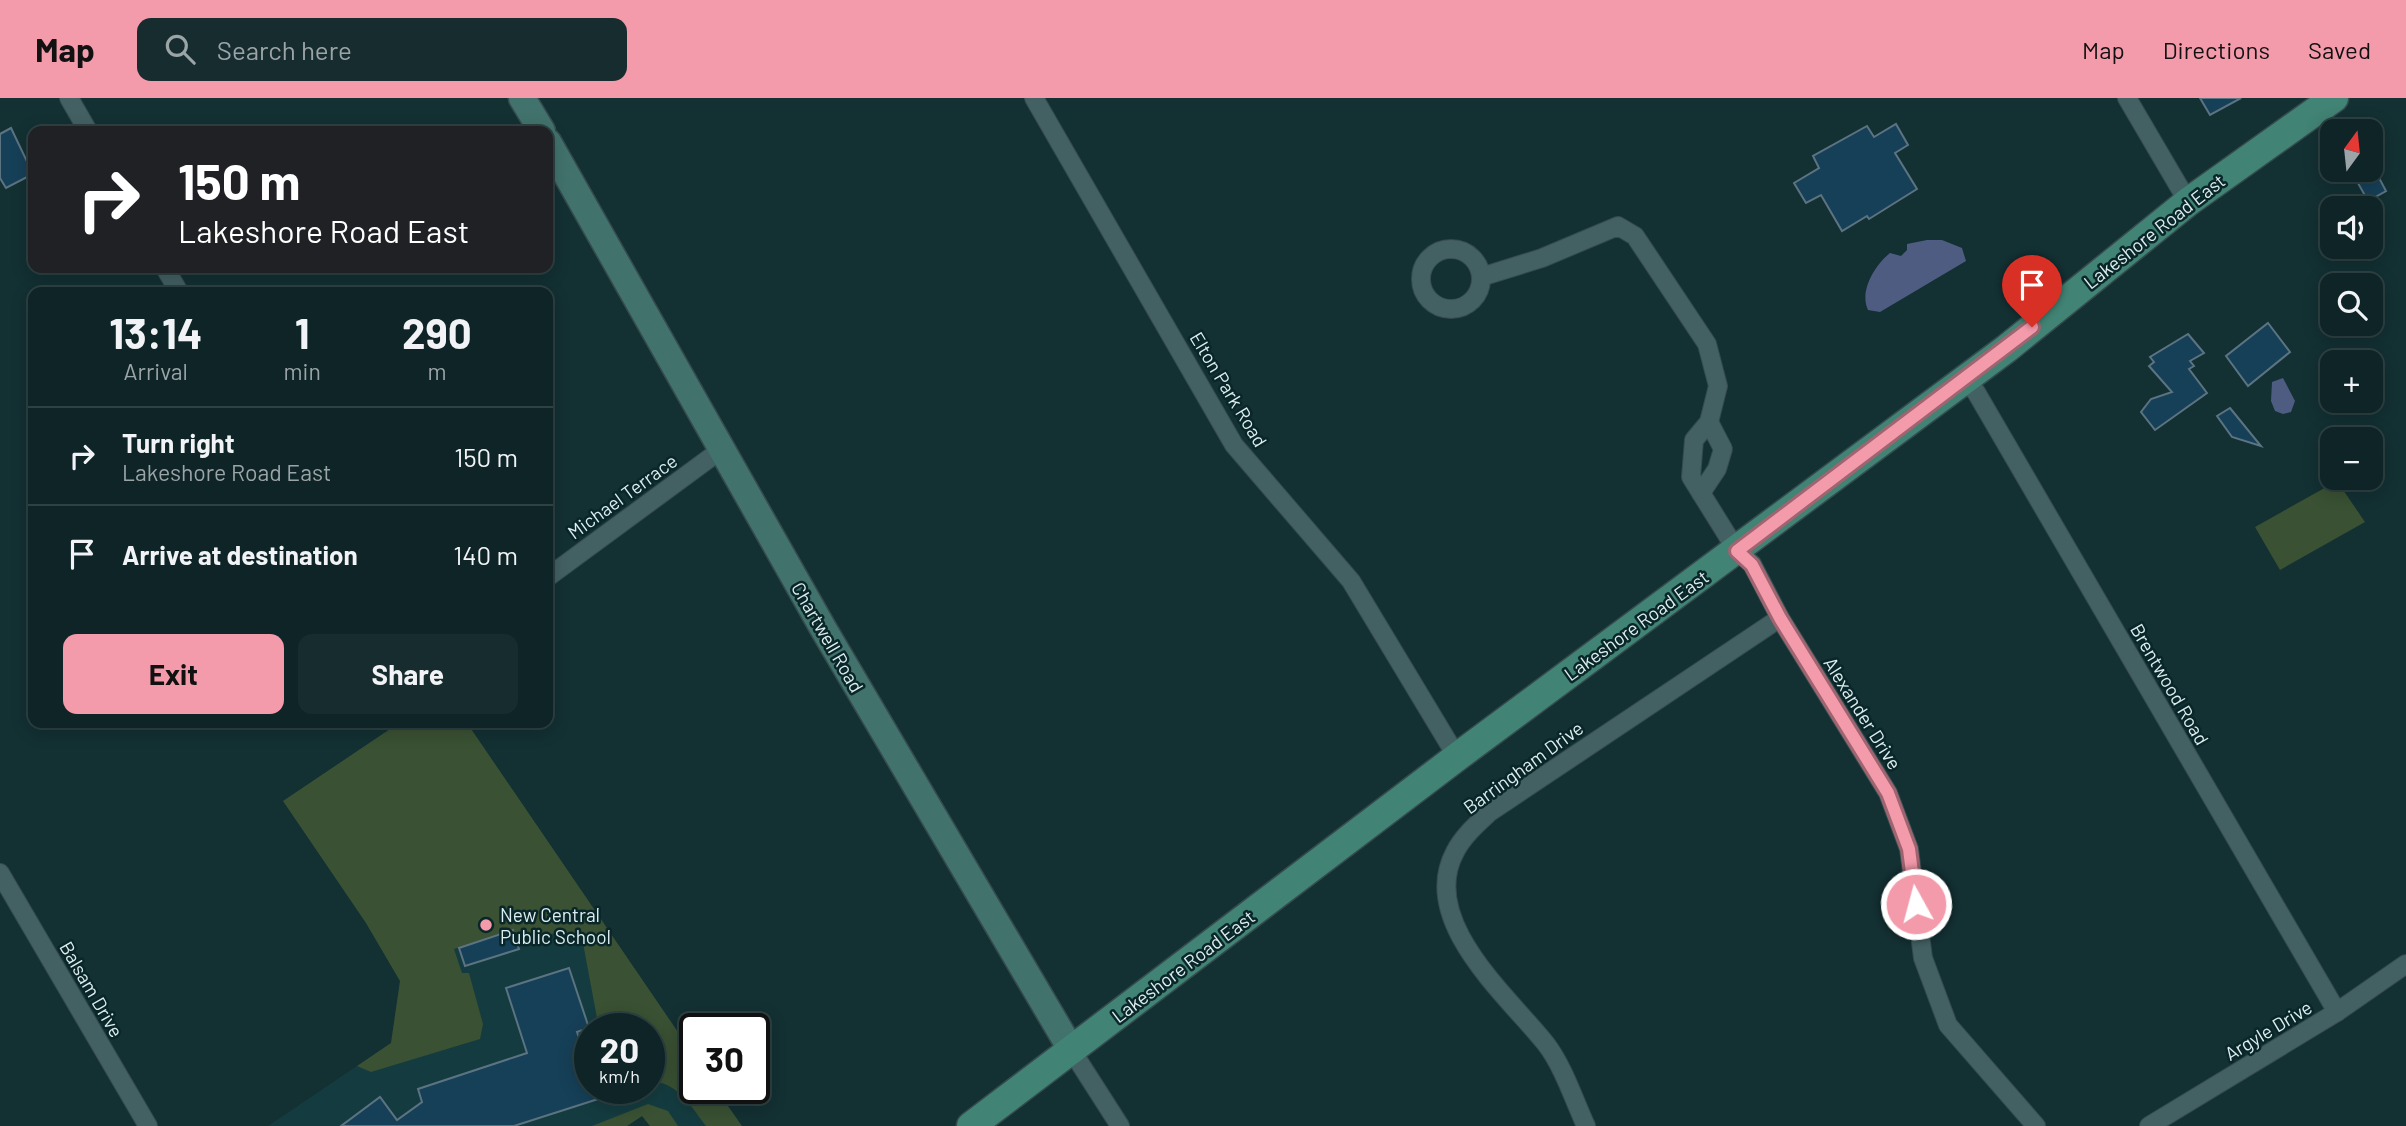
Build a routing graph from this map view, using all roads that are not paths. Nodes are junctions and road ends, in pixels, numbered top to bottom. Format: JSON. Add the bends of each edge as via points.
{"nodes":[{"id":1,"x":69,"y":98,"type":"edge"},
{"id":2,"x":522,"y":98,"type":"edge"},
{"id":3,"x":1034,"y":98,"type":"edge"},
{"id":4,"x":2127,"y":98,"type":"edge"},
{"id":5,"x":2334,"y":98,"type":"edge"},
{"id":6,"x":85,"y":126,"type":"edge"},
{"id":7,"x":538,"y":126,"type":"edge"},
{"id":8,"x":553,"y":151,"type":"edge"},
{"id":9,"x":2188,"y":202,"type":"junction"},
{"id":10,"x":1481,"y":277,"type":"dead end"},
{"id":11,"x":1964,"y":380,"type":"junction"},
{"id":12,"x":1709,"y":422,"type":"junction"},
{"id":13,"x":722,"y":449,"type":"junction"},
{"id":14,"x":1701,"y":494,"type":"junction"},
{"id":15,"x":1737,"y":551,"type":"junction"},
{"id":16,"x":553,"y":573,"type":"edge"},
{"id":17,"x":1780,"y":618,"type":"junction"},
{"id":18,"x":1457,"y":757,"type":"junction"},
{"id":19,"x":0,"y":873,"type":"edge"},
{"id":20,"x":2406,"y":964,"type":"edge"},
{"id":21,"x":2337,"y":1012,"type":"junction"},
{"id":22,"x":1072,"y":1051,"type":"junction"},
{"id":23,"x":148,"y":1126,"type":"edge"},
{"id":24,"x":971,"y":1126,"type":"edge"},
{"id":25,"x":1120,"y":1126,"type":"edge"},
{"id":26,"x":1586,"y":1126,"type":"edge"},
{"id":27,"x":2036,"y":1126,"type":"edge"},
{"id":28,"x":2149,"y":1126,"type":"edge"}],
"edges":[{"from":1,"to":6,"type":"street"},
{"from":2,"to":7,"type":"street"},
{"from":3,"to":18,"type":"street","name":"Elton Park Road","via":[[1234,445],[1351,581]]},
{"from":4,"to":9,"type":"street"},
{"from":5,"to":9,"type":"main road","name":"Lakeshore Road East"},
{"from":8,"to":13,"type":"street","name":"Chartwell Road"},
{"from":9,"to":11,"type":"main road","name":"Lakeshore Road East"},
{"from":10,"to":12,"type":"street","name":"Alexander Drive","via":[[1618,226],[1635,236],[1707,344],[1718,386]]},
{"from":11,"to":15,"type":"main road","name":"Lakeshore Road East"},
{"from":11,"to":21,"type":"street","name":"Brentwood Road","via":[[1976,392]]},
{"from":12,"to":14,"type":"street","name":"Alexander Drive","via":[[1694,440],[1691,477]]},
{"from":12,"to":14,"type":"street","via":[[1723,449]]},
{"from":13,"to":16,"type":"street","name":"Michael Terrace"},
{"from":13,"to":22,"type":"street","name":"Chartwell Road"},
{"from":14,"to":15,"type":"street","name":"Alexander Drive"},
{"from":15,"to":17,"type":"street","name":"Alexander Drive","via":[[1752,565]]},
{"from":15,"to":18,"type":"main road","name":"Lakeshore Road East"},
{"from":17,"to":26,"type":"street","name":"Barringham Drive","via":[[1490,812],[1454,853],[1447,886],[1458,934],[1548,1047]]},
{"from":17,"to":27,"type":"street","name":"Alexander Drive","via":[[1888,793],[1909,849],[1923,958],[1948,1025]]},
{"from":18,"to":22,"type":"main road","name":"Lakeshore Road East"},
{"from":19,"to":23,"type":"street","name":"Balsam Drive"},
{"from":20,"to":21,"type":"street","name":"Argyle Drive"},
{"from":21,"to":28,"type":"street","name":"Argyle Drive"},
{"from":22,"to":24,"type":"main road","name":"Lakeshore Road East"},
{"from":22,"to":25,"type":"street","name":"Chartwell Road"}]}
